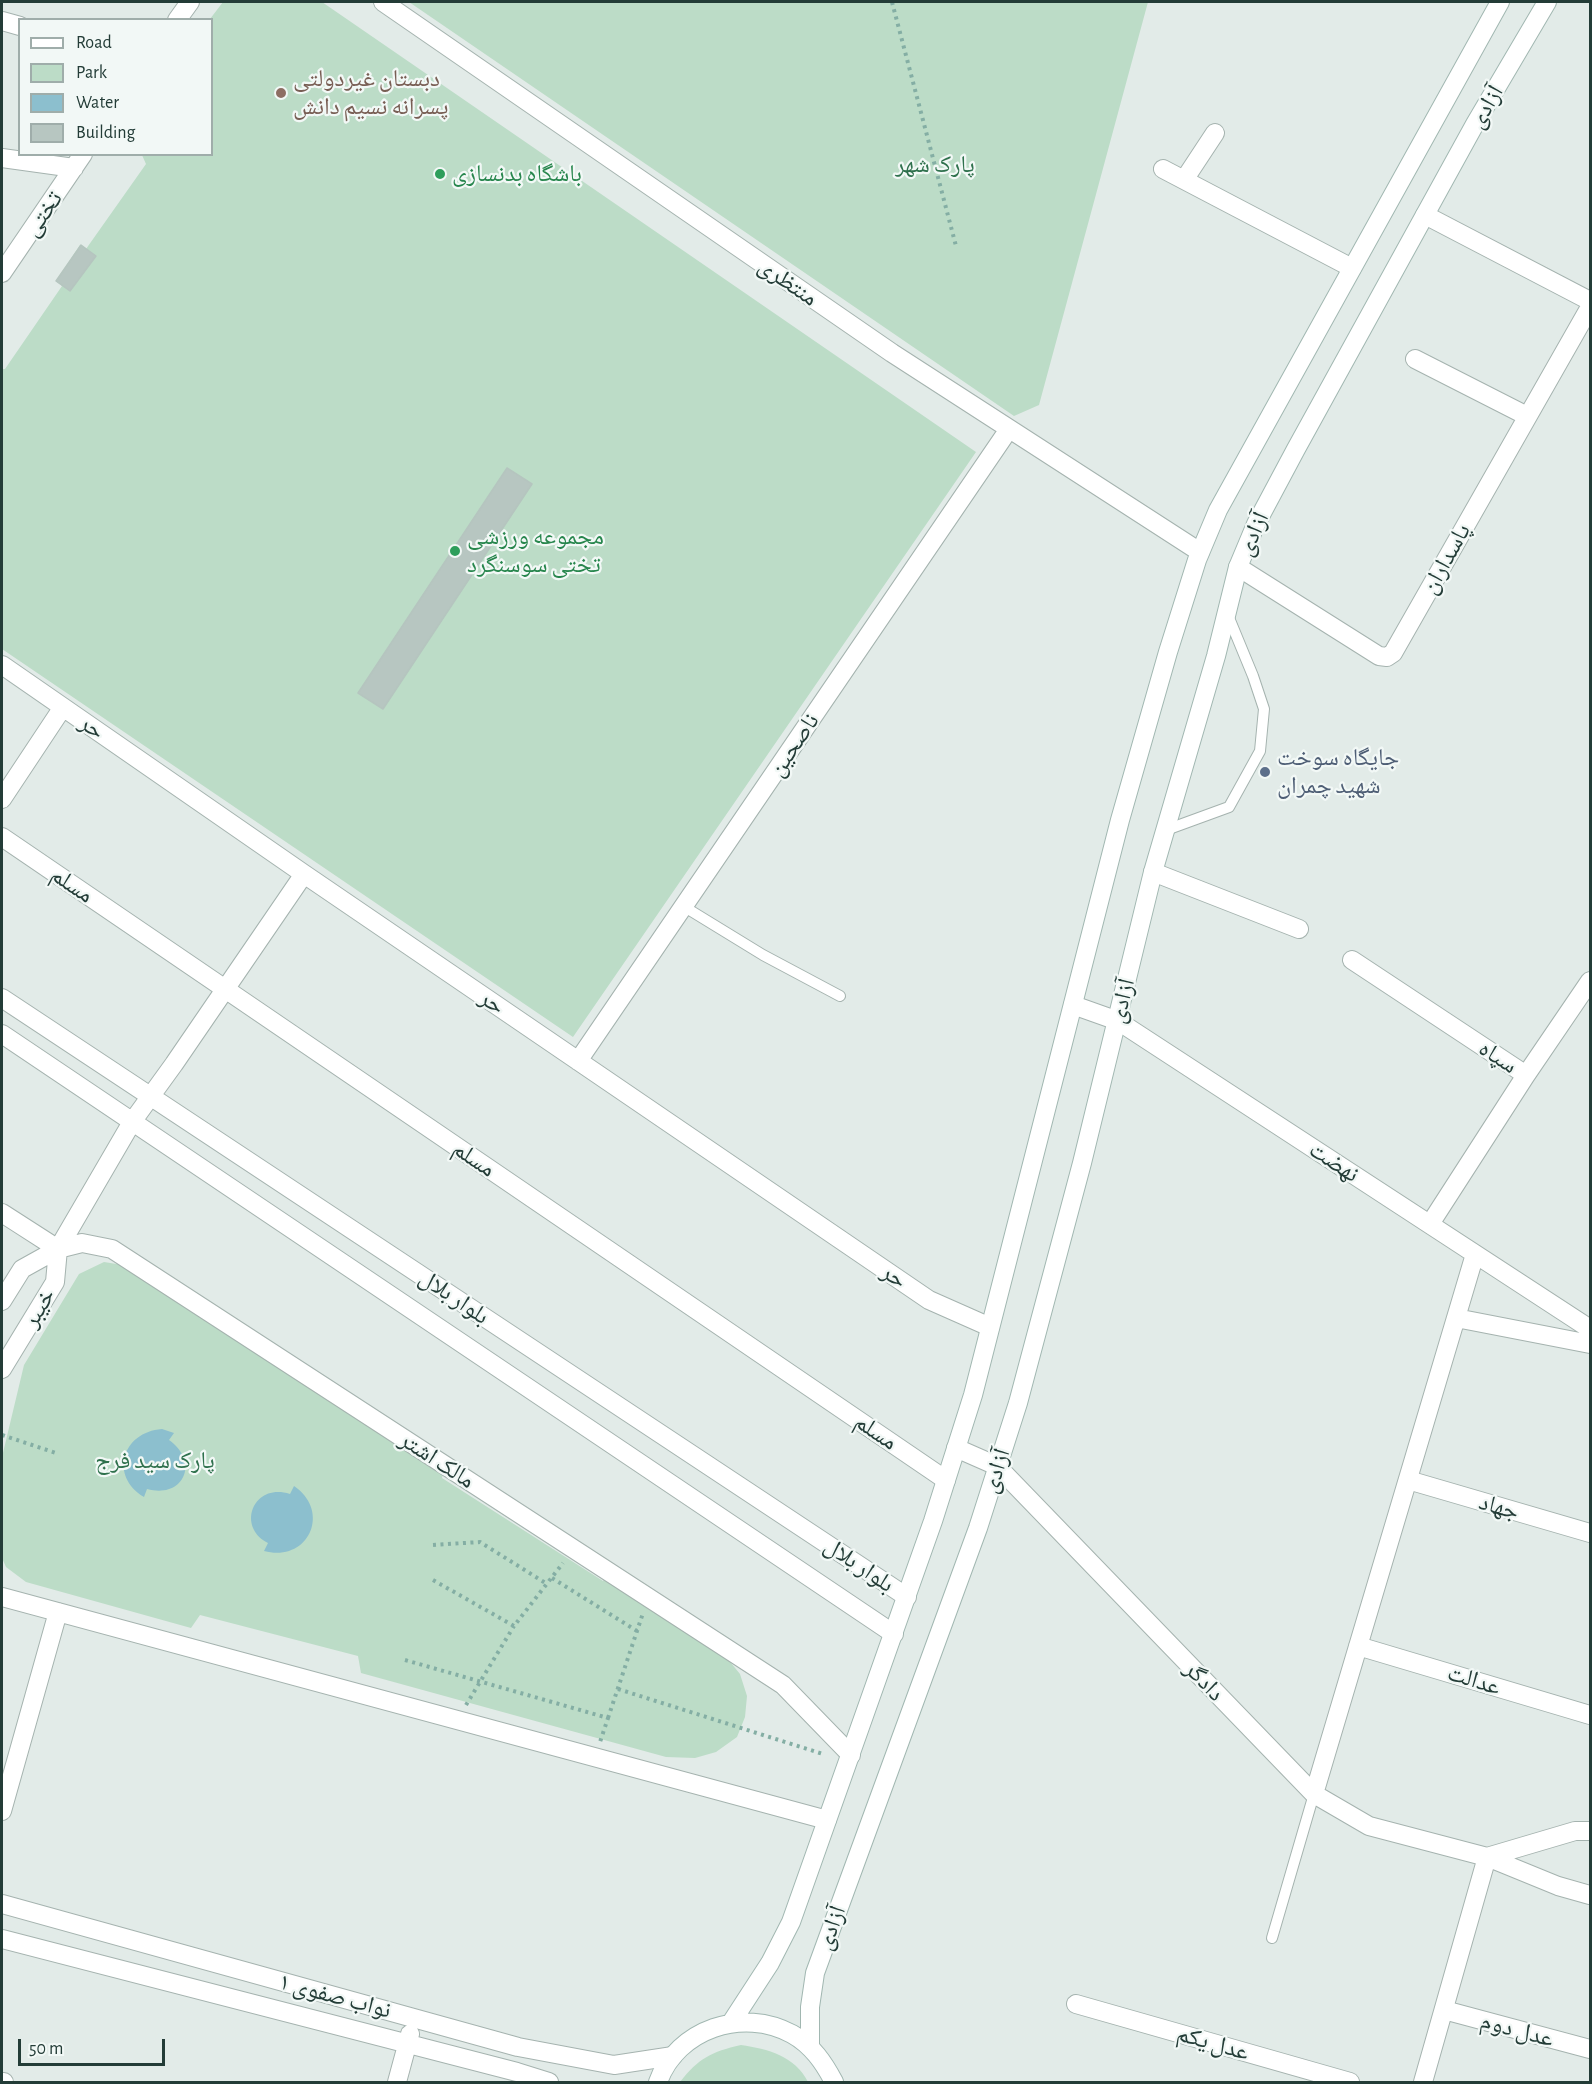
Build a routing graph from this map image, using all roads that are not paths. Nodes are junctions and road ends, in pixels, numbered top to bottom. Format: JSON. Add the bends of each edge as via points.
{"nodes":[{"id":1,"x":190,"y":2,"type":"edge"},
{"id":2,"x":383,"y":2,"type":"edge"},
{"id":3,"x":1500,"y":2,"type":"edge"},
{"id":4,"x":1547,"y":2,"type":"edge"},
{"id":5,"x":178,"y":18,"type":"edge"},
{"id":6,"x":2,"y":21,"type":"edge"},
{"id":7,"x":18,"y":25,"type":"edge"},
{"id":8,"x":1215,"y":133,"type":"dead end"},
{"id":9,"x":2,"y":158,"type":"edge"},
{"id":10,"x":79,"y":161,"type":"edge"},
{"id":11,"x":1163,"y":169,"type":"dead end"},
{"id":12,"x":1184,"y":180,"type":"junction"},
{"id":13,"x":1425,"y":215,"type":"junction"},
{"id":14,"x":1352,"y":268,"type":"junction"},
{"id":15,"x":2,"y":273,"type":"edge"},
{"id":16,"x":1590,"y":301,"type":"edge"},
{"id":17,"x":1590,"y":307,"type":"edge"},
{"id":18,"x":1415,"y":359,"type":"dead end"},
{"id":19,"x":1527,"y":416,"type":"junction"},
{"id":20,"x":1010,"y":429,"type":"junction"},
{"id":21,"x":1200,"y":552,"type":"junction"},
{"id":22,"x":1238,"y":567,"type":"junction"},
{"id":23,"x":1227,"y":612,"type":"junction"},
{"id":24,"x":2,"y":665,"type":"edge"},
{"id":25,"x":63,"y":707,"type":"junction"},
{"id":26,"x":2,"y":799,"type":"edge"},
{"id":27,"x":1166,"y":830,"type":"junction"},
{"id":28,"x":2,"y":837,"type":"edge"},
{"id":29,"x":1153,"y":872,"type":"junction"},
{"id":30,"x":304,"y":874,"type":"junction"},
{"id":31,"x":683,"y":906,"type":"junction"},
{"id":32,"x":1299,"y":929,"type":"dead end"},
{"id":33,"x":1352,"y":960,"type":"dead end"},
{"id":34,"x":1590,"y":981,"type":"edge"},
{"id":35,"x":225,"y":990,"type":"junction"},
{"id":36,"x":840,"y":996,"type":"dead end"},
{"id":37,"x":2,"y":998,"type":"edge"},
{"id":38,"x":1073,"y":1005,"type":"junction"},
{"id":39,"x":1118,"y":1021,"type":"junction"},
{"id":40,"x":2,"y":1034,"type":"edge"},
{"id":41,"x":578,"y":1061,"type":"junction"},
{"id":42,"x":1526,"y":1075,"type":"junction"},
{"id":43,"x":151,"y":1096,"type":"junction"},
{"id":44,"x":132,"y":1122,"type":"junction"},
{"id":45,"x":2,"y":1213,"type":"edge"},
{"id":46,"x":1430,"y":1224,"type":"junction"},
{"id":47,"x":58,"y":1249,"type":"junction"},
{"id":48,"x":1475,"y":1254,"type":"junction"},
{"id":49,"x":2,"y":1301,"type":"edge"},
{"id":50,"x":1456,"y":1318,"type":"junction"},
{"id":51,"x":990,"y":1327,"type":"junction"},
{"id":52,"x":1590,"y":1329,"type":"edge"},
{"id":53,"x":1590,"y":1344,"type":"edge"},
{"id":54,"x":2,"y":1369,"type":"edge"},
{"id":55,"x":956,"y":1448,"type":"junction"},
{"id":56,"x":998,"y":1467,"type":"junction"},
{"id":57,"x":946,"y":1480,"type":"junction"},
{"id":58,"x":1408,"y":1480,"type":"junction"},
{"id":59,"x":1590,"y":1533,"type":"edge"},
{"id":60,"x":2,"y":1597,"type":"edge"},
{"id":61,"x":907,"y":1597,"type":"junction"},
{"id":62,"x":58,"y":1612,"type":"junction"},
{"id":63,"x":894,"y":1634,"type":"junction"},
{"id":64,"x":1358,"y":1646,"type":"junction"},
{"id":65,"x":1590,"y":1715,"type":"edge"},
{"id":66,"x":850,"y":1758,"type":"junction"},
{"id":67,"x":1314,"y":1794,"type":"junction"},
{"id":68,"x":2,"y":1811,"type":"edge"},
{"id":69,"x":827,"y":1820,"type":"junction"},
{"id":70,"x":1590,"y":1831,"type":"edge"},
{"id":71,"x":1487,"y":1857,"type":"junction"},
{"id":72,"x":1590,"y":1895,"type":"edge"},
{"id":73,"x":2,"y":1904,"type":"edge"},
{"id":74,"x":1272,"y":1938,"type":"dead end"},
{"id":75,"x":2,"y":1939,"type":"edge"},
{"id":76,"x":1076,"y":2004,"type":"dead end"},
{"id":77,"x":1444,"y":2010,"type":"junction"},
{"id":78,"x":414,"y":2018,"type":"junction"},
{"id":79,"x":731,"y":2023,"type":"junction"},
{"id":80,"x":407,"y":2044,"type":"junction"},
{"id":81,"x":810,"y":2047,"type":"junction"},
{"id":82,"x":1590,"y":2049,"type":"edge"},
{"id":83,"x":673,"y":2056,"type":"junction"},
{"id":84,"x":397,"y":2082,"type":"edge"},
{"id":85,"x":549,"y":2082,"type":"edge"},
{"id":86,"x":658,"y":2082,"type":"edge"},
{"id":87,"x":834,"y":2082,"type":"edge"},
{"id":88,"x":1350,"y":2082,"type":"edge"},
{"id":89,"x":1423,"y":2082,"type":"edge"}],
"edges":[{"from":1,"to":5,"type":"street"},
{"from":2,"to":20,"type":"street","name":"منتظری","via":[[882,346]]},
{"from":3,"to":14,"type":"street","name":"آزادی"},
{"from":4,"to":13,"type":"street","name":"آزادی"},
{"from":6,"to":7,"type":"street"},
{"from":8,"to":12,"type":"street"},
{"from":9,"to":10,"type":"street"},
{"from":10,"to":15,"type":"street","name":"تختی"},
{"from":11,"to":12,"type":"street"},
{"from":12,"to":14,"type":"street"},
{"from":13,"to":16,"type":"street"},
{"from":13,"to":22,"type":"street","name":"آزادی","via":[[1256,524]]},
{"from":14,"to":21,"type":"street","name":"آزادی","via":[[1218,510]]},
{"from":17,"to":19,"type":"street","name":"پاسداران"},
{"from":18,"to":19,"type":"street"},
{"from":19,"to":22,"type":"street","name":"پاسداران","via":[[1393,653],[1387,657],[1379,656]]},
{"from":20,"to":21,"type":"street","name":"منتظری"},
{"from":20,"to":31,"type":"street","name":"ناصحین"},
{"from":21,"to":38,"type":"street","name":"آزادی","via":[[1120,820]]},
{"from":22,"to":23,"type":"street","name":"آزادی"},
{"from":23,"to":27,"type":"street","name":"آزادی"},
{"from":23,"to":27,"type":"lane","via":[[1264,709],[1260,751],[1229,807]]},
{"from":24,"to":25,"type":"street","name":"حر"},
{"from":25,"to":26,"type":"street"},
{"from":25,"to":30,"type":"street","name":"حر"},
{"from":27,"to":29,"type":"street","name":"آزادی"},
{"from":28,"to":35,"type":"street","name":"مسلم"},
{"from":29,"to":32,"type":"street"},
{"from":29,"to":39,"type":"street","name":"آزادی"},
{"from":30,"to":35,"type":"street"},
{"from":30,"to":41,"type":"street","name":"حر"},
{"from":31,"to":36,"type":"lane","via":[[762,955]]},
{"from":31,"to":41,"type":"street","name":"ناصحین"},
{"from":33,"to":42,"type":"street","name":"سپاه"},
{"from":34,"to":42,"type":"street"},
{"from":35,"to":43,"type":"street"},
{"from":35,"to":57,"type":"street","name":"مسلم"},
{"from":37,"to":43,"type":"street","name":"بلوار بلال"},
{"from":38,"to":39,"type":"street","name":"نهضت"},
{"from":38,"to":51,"type":"street","name":"آزادی"},
{"from":39,"to":46,"type":"street","name":"نهضت"},
{"from":39,"to":56,"type":"street","name":"آزادی"},
{"from":40,"to":44,"type":"street","name":"بلوار بلال"},
{"from":41,"to":51,"type":"street","name":"حر","via":[[929,1300]]},
{"from":42,"to":46,"type":"street","name":"سپاه"},
{"from":43,"to":44,"type":"street"},
{"from":43,"to":61,"type":"street","name":"بلوار بلال"},
{"from":44,"to":47,"type":"street"},
{"from":44,"to":63,"type":"street","name":"بلوار بلال"},
{"from":45,"to":47,"type":"street"},
{"from":46,"to":48,"type":"street","name":"نهضت"},
{"from":47,"to":49,"type":"street","name":"خیبر","via":[[22,1269]]},
{"from":47,"to":54,"type":"street","name":"خیبر","via":[[55,1282]]},
{"from":47,"to":66,"type":"street","name":"مالک اشتر","via":[[82,1243],[112,1249],[783,1685]]},
{"from":48,"to":50,"type":"street"},
{"from":48,"to":52,"type":"street","name":"نهضت"},
{"from":50,"to":53,"type":"street"},
{"from":50,"to":58,"type":"street"},
{"from":51,"to":55,"type":"street","name":"آزادی"},
{"from":55,"to":56,"type":"street","name":"دادگر"},
{"from":55,"to":57,"type":"street","name":"آزادی"},
{"from":56,"to":67,"type":"street","name":"دادگر"},
{"from":56,"to":81,"type":"street","name":"آزادی","via":[[815,1973]]},
{"from":57,"to":61,"type":"street","name":"آزادی"},
{"from":58,"to":59,"type":"street","name":"جهاد"},
{"from":58,"to":64,"type":"street"},
{"from":60,"to":62,"type":"street"},
{"from":61,"to":63,"type":"street","name":"آزادی"},
{"from":62,"to":68,"type":"street"},
{"from":62,"to":69,"type":"street"},
{"from":63,"to":66,"type":"street","name":"آزادی"},
{"from":64,"to":65,"type":"street","name":"عدالت"},
{"from":64,"to":67,"type":"street"},
{"from":66,"to":69,"type":"street","name":"آزادی"},
{"from":67,"to":71,"type":"street","name":"دادگر","via":[[1369,1826]]},
{"from":67,"to":74,"type":"lane"},
{"from":69,"to":79,"type":"street","name":"آزادی","via":[[791,1922]]},
{"from":70,"to":71,"type":"street","via":[[1575,1831]]},
{"from":71,"to":72,"type":"street","name":"دادگر"},
{"from":71,"to":77,"type":"street"},
{"from":73,"to":78,"type":"street","name":"نواب صفوی ۱"},
{"from":75,"to":80,"type":"street","name":"نواب صفوی ۱"},
{"from":76,"to":88,"type":"street","name":"عدل یکم"},
{"from":77,"to":82,"type":"street","name":"عدل دوم"},
{"from":77,"to":89,"type":"street"},
{"from":78,"to":80,"type":"street"},
{"from":78,"to":83,"type":"street","name":"نواب صفوی ۱","via":[[518,2047],[614,2065]]},
{"from":79,"to":81,"type":"street","via":[[773,2026]]},
{"from":79,"to":83,"type":"street","via":[[689,2040]]},
{"from":80,"to":84,"type":"street"},
{"from":80,"to":85,"type":"street","name":"نواب صفوی ۱"},
{"from":81,"to":87,"type":"street"},
{"from":83,"to":86,"type":"street"}]}
